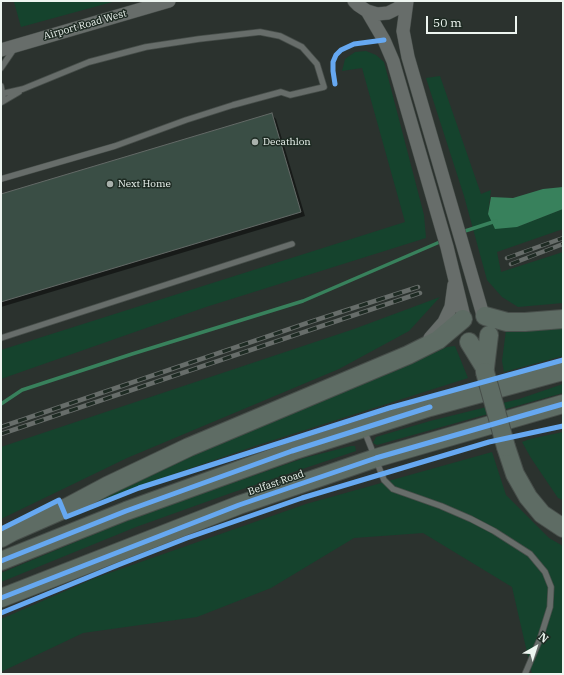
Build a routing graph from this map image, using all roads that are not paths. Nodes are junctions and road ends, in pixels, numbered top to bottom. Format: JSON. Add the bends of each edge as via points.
{"nodes":[{"id":1,"x":169,"y":1,"type":"edge"},
{"id":2,"x":406,"y":1,"type":"edge"},
{"id":3,"x":357,"y":5,"type":"edge"},
{"id":4,"x":18,"y":44,"type":"junction"},
{"id":5,"x":1,"y":50,"type":"edge"},
{"id":6,"x":1,"y":68,"type":"edge"},
{"id":7,"x":1,"y":86,"type":"edge"},
{"id":8,"x":23,"y":89,"type":"junction"},
{"id":9,"x":2,"y":94,"type":"edge"},
{"id":10,"x":2,"y":103,"type":"edge"},
{"id":11,"x":1,"y":179,"type":"edge"},
{"id":12,"x":292,"y":244,"type":"dead end"},
{"id":13,"x":455,"y":280,"type":"junction"},
{"id":14,"x":484,"y":316,"type":"junction"},
{"id":15,"x":464,"y":318,"type":"junction"},
{"id":16,"x":563,"y":319,"type":"edge"},
{"id":17,"x":489,"y":335,"type":"junction"},
{"id":18,"x":1,"y":338,"type":"edge"},
{"id":19,"x":469,"y":342,"type":"junction"},
{"id":20,"x":408,"y":355,"type":"junction"},
{"id":21,"x":485,"y":370,"type":"junction"},
{"id":22,"x":563,"y":371,"type":"edge"},
{"id":23,"x":563,"y":404,"type":"edge"},
{"id":24,"x":539,"y":410,"type":"junction"},
{"id":25,"x":563,"y":410,"type":"edge"},
{"id":26,"x":363,"y":428,"type":"junction"},
{"id":27,"x":376,"y":458,"type":"junction"},
{"id":28,"x":563,"y":528,"type":"edge"},
{"id":29,"x":1,"y":538,"type":"edge"},
{"id":30,"x":1,"y":561,"type":"edge"},
{"id":31,"x":1,"y":598,"type":"edge"},
{"id":32,"x":525,"y":674,"type":"edge"}],
"edges":[{"from":1,"to":4,"type":"street","name":"Airport Road West"},
{"from":2,"to":3,"type":"street","via":[[388,13],[377,14]]},
{"from":2,"to":14,"type":"street","via":[[404,31],[408,57]]},
{"from":3,"to":13,"type":"street","via":[[384,40],[392,61]]},
{"from":4,"to":5,"type":"street","name":"Airport Road West"},
{"from":4,"to":6,"type":"lane"},
{"from":7,"to":9,"type":"lane"},
{"from":8,"to":9,"type":"lane"},
{"from":8,"to":10,"type":"lane"},
{"from":8,"to":11,"type":"lane","via":[[89,62],[146,47],[260,32],[280,36],[302,47],[317,64],[324,87],[290,95],[281,92],[186,120],[115,146]]},
{"from":9,"to":10,"type":"lane"},
{"from":12,"to":18,"type":"lane"},
{"from":13,"to":15,"type":"street"},
{"from":13,"to":20,"type":"street","via":[[451,307],[444,322],[432,336]]},
{"from":14,"to":15,"type":"street","via":[[472,313]]},
{"from":14,"to":16,"type":"highway","via":[[507,322]]},
{"from":14,"to":17,"type":"street","via":[[490,325]]},
{"from":15,"to":19,"type":"street","via":[[460,324],[461,334]]},
{"from":15,"to":20,"type":"highway","via":[[438,340]]},
{"from":17,"to":19,"type":"street","via":[[482,342]]},
{"from":17,"to":21,"type":"highway"},
{"from":19,"to":21,"type":"highway"},
{"from":20,"to":29,"type":"highway","via":[[189,447]]},
{"from":21,"to":28,"type":"highway","bridge":true,"via":[[514,474],[542,514]]},
{"from":22,"to":26,"type":"highway"},
{"from":23,"to":24,"type":"highway","name":"Belfast Road"},
{"from":24,"to":25,"type":"highway"},
{"from":24,"to":27,"type":"highway","name":"Belfast Road"},
{"from":26,"to":27,"type":"lane"},
{"from":26,"to":30,"type":"highway","via":[[126,511]]},
{"from":27,"to":31,"type":"highway","name":"Belfast Road","via":[[239,505]]},
{"from":27,"to":32,"type":"lane","via":[[384,480],[393,489],[442,506],[494,531],[530,554],[545,572],[551,587],[550,606],[540,639]]}]}
